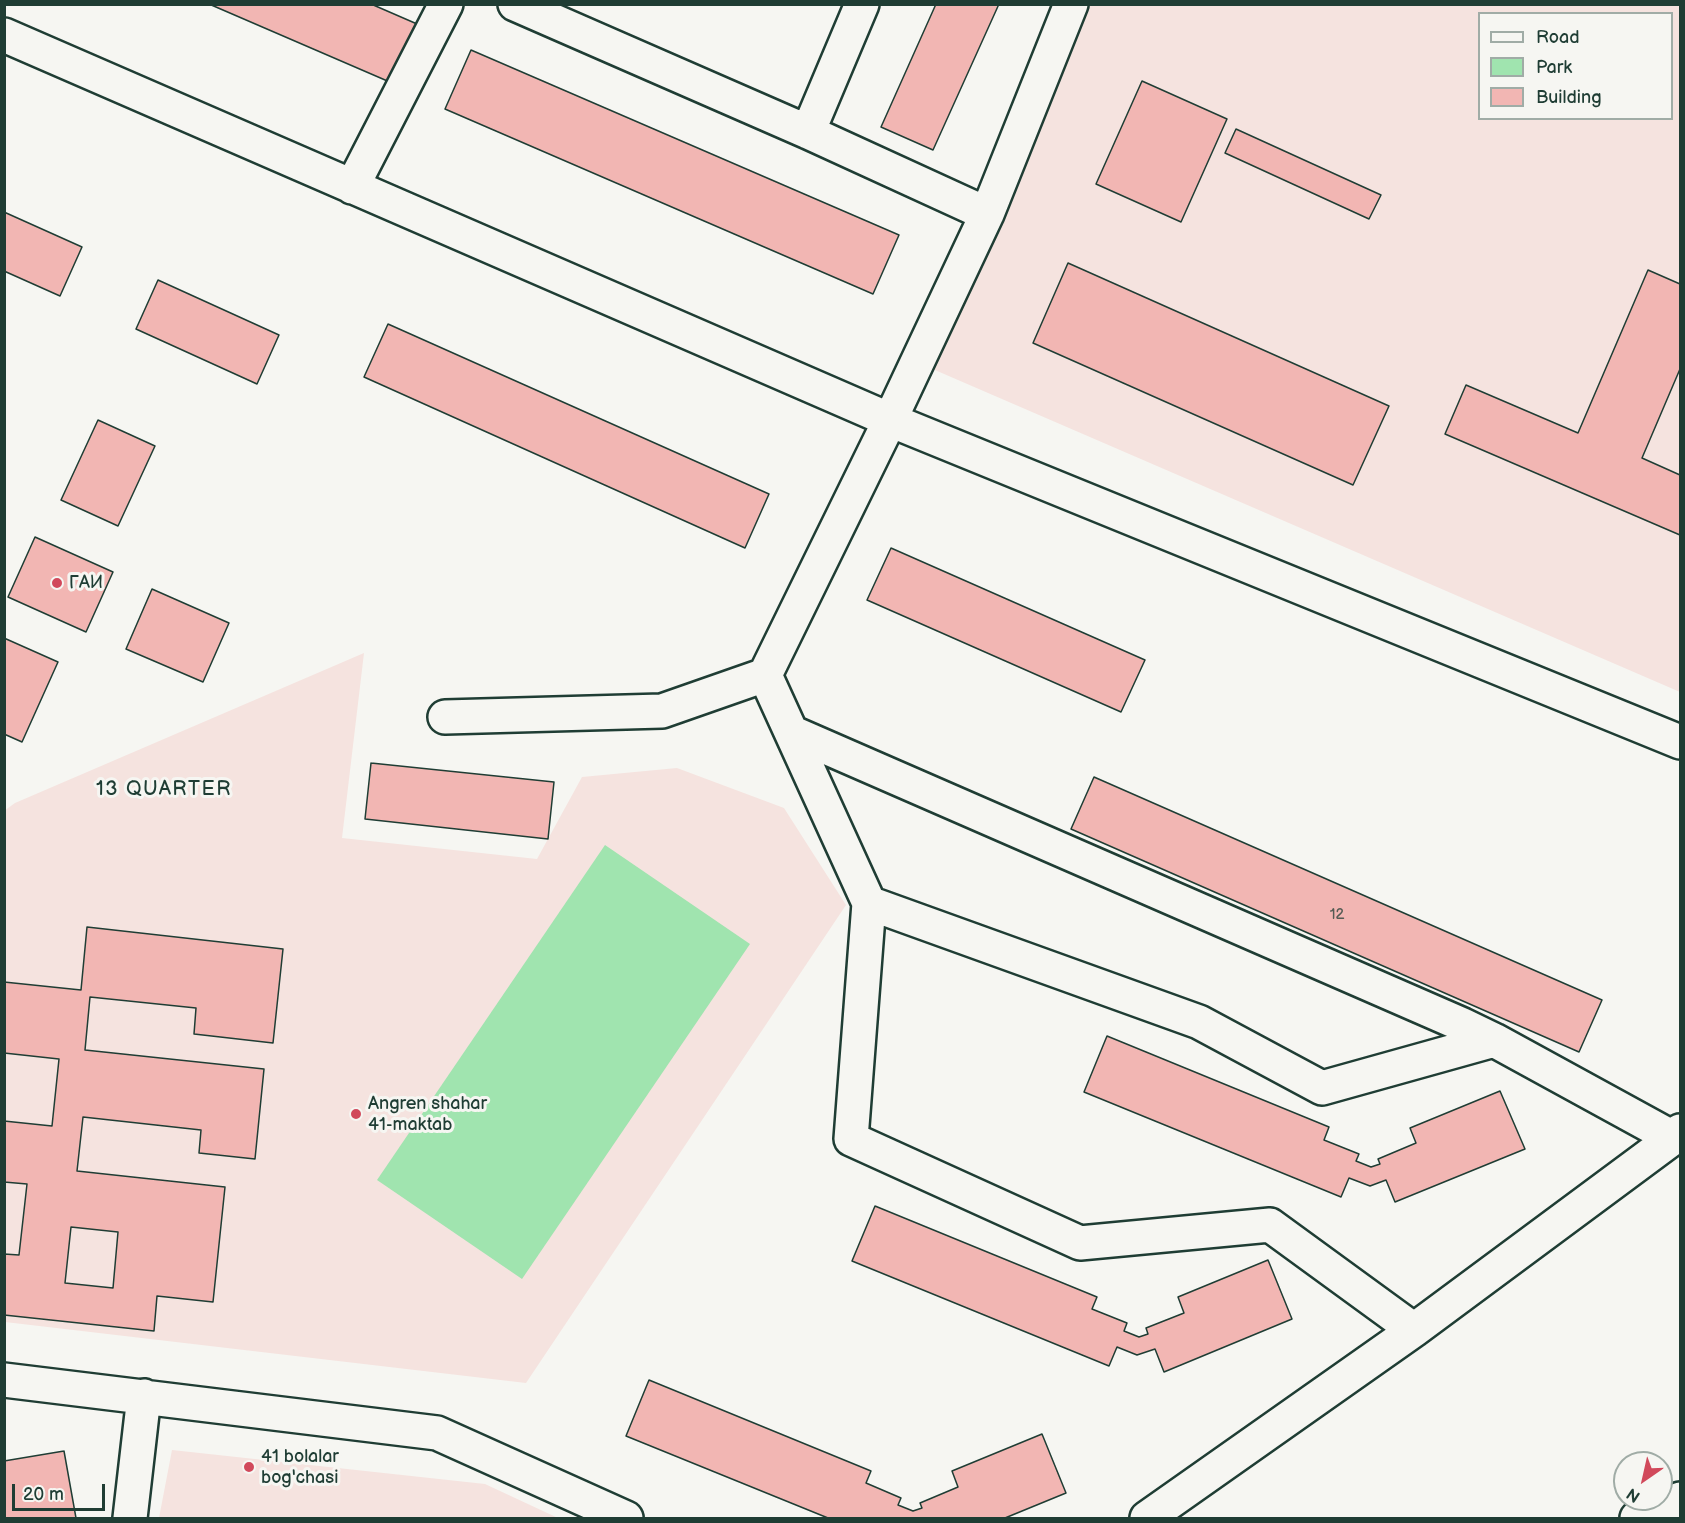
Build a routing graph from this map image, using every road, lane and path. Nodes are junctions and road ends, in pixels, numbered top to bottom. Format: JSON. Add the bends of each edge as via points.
{"nodes":[{"id":1,"x":446,"y":4,"type":"edge"},
{"id":2,"x":515,"y":4,"type":"edge"},
{"id":3,"x":862,"y":4,"type":"edge"},
{"id":4,"x":1071,"y":4,"type":"edge"},
{"id":5,"x":4,"y":35,"type":"edge"},
{"id":6,"x":808,"y":132,"type":"junction"},
{"id":7,"x":352,"y":187,"type":"junction"},
{"id":8,"x":987,"y":214,"type":"junction"},
{"id":9,"x":891,"y":420,"type":"junction"},
{"id":10,"x":765,"y":675,"type":"junction"},
{"id":11,"x":445,"y":717,"type":"dead end"},
{"id":12,"x":791,"y":732,"type":"junction"},
{"id":13,"x":1680,"y":742,"type":"edge"},
{"id":14,"x":869,"y":903,"type":"junction"},
{"id":15,"x":1494,"y":1040,"type":"junction"},
{"id":16,"x":1677,"y":1135,"type":"edge"},
{"id":17,"x":1414,"y":1330,"type":"junction"},
{"id":18,"x":4,"y":1380,"type":"edge"},
{"id":19,"x":144,"y":1396,"type":"junction"},
{"id":20,"x":1680,"y":1499,"type":"edge"},
{"id":21,"x":130,"y":1518,"type":"edge"},
{"id":22,"x":626,"y":1518,"type":"edge"},
{"id":23,"x":1147,"y":1518,"type":"edge"},
{"id":24,"x":1637,"y":1518,"type":"edge"}],
"edges":[{"from":1,"to":7,"type":"street"},
{"from":2,"to":6,"type":"street"},
{"from":3,"to":6,"type":"street"},
{"from":4,"to":8,"type":"street"},
{"from":5,"to":7,"type":"street"},
{"from":6,"to":8,"type":"street"},
{"from":7,"to":9,"type":"street"},
{"from":8,"to":9,"type":"street"},
{"from":9,"to":10,"type":"street"},
{"from":9,"to":13,"type":"street"},
{"from":10,"to":11,"type":"street","via":[[662,711]]},
{"from":10,"to":12,"type":"street"},
{"from":12,"to":14,"type":"street"},
{"from":12,"to":15,"type":"street"},
{"from":14,"to":15,"type":"street","via":[[1199,1022],[1323,1088]]},
{"from":14,"to":17,"type":"street","via":[[851,1139],[1080,1243],[1270,1225]]},
{"from":15,"to":16,"type":"street"},
{"from":16,"to":17,"type":"street"},
{"from":17,"to":23,"type":"street"},
{"from":18,"to":19,"type":"street"},
{"from":19,"to":21,"type":"street"},
{"from":19,"to":22,"type":"street","via":[[437,1433]]},
{"from":20,"to":24,"type":"street"}]}
